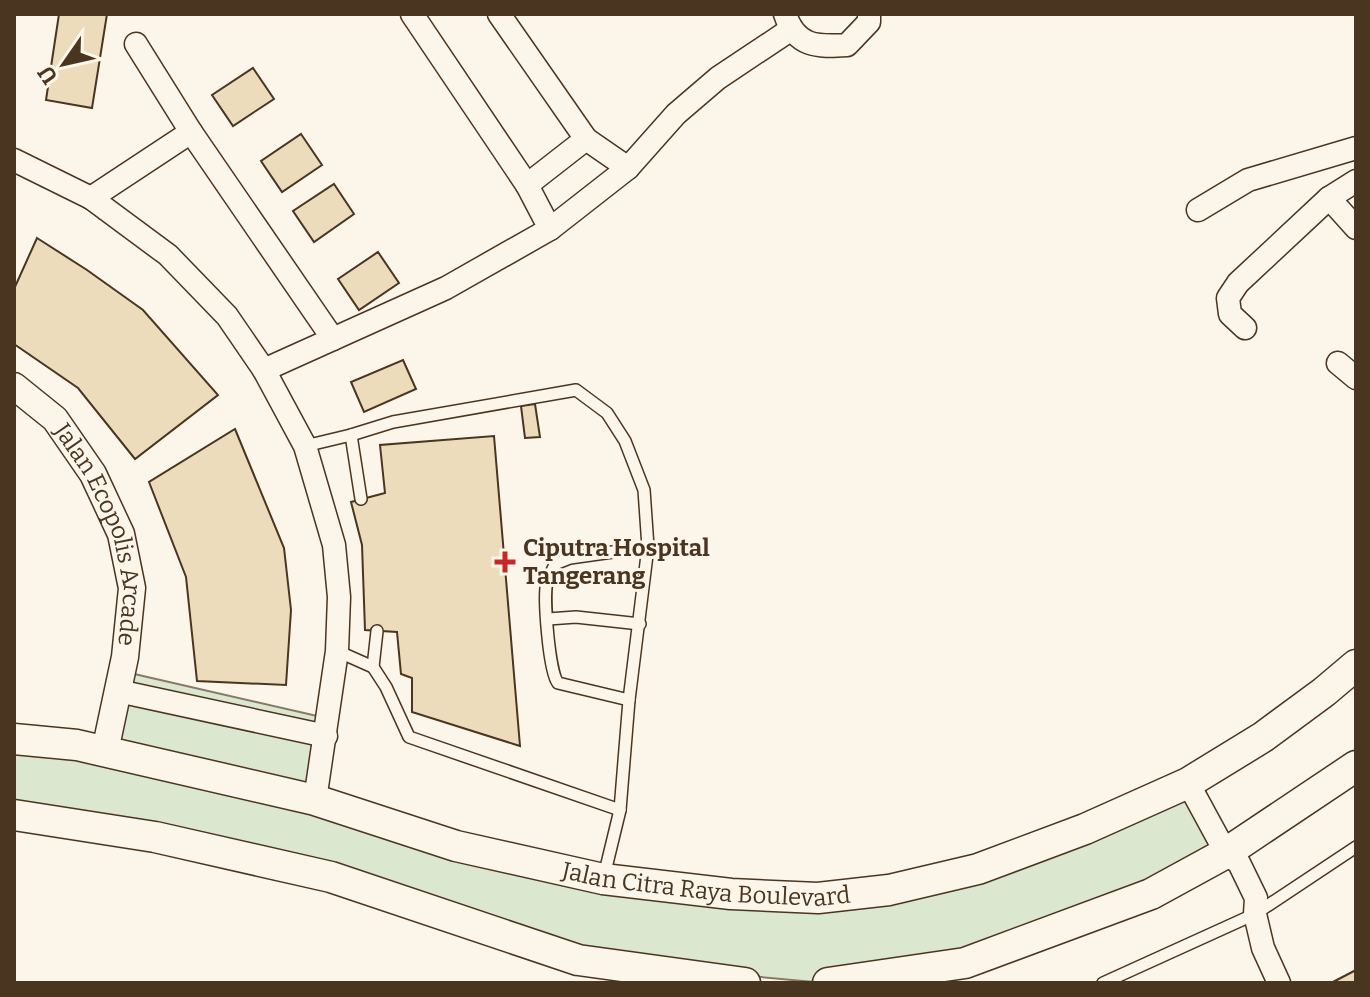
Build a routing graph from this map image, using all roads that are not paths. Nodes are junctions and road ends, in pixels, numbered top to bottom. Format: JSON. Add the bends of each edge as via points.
{"nodes":[{"id":1,"x":412,"y":14,"type":"edge"},
{"id":2,"x":499,"y":14,"type":"edge"},
{"id":3,"x":869,"y":14,"type":"edge"},
{"id":4,"x":788,"y":22,"type":"edge"},
{"id":5,"x":136,"y":44,"type":"dead end"},
{"id":6,"x":191,"y":132,"type":"junction"},
{"id":7,"x":586,"y":139,"type":"junction"},
{"id":8,"x":1356,"y":148,"type":"edge"},
{"id":9,"x":14,"y":160,"type":"edge"},
{"id":10,"x":628,"y":168,"type":"junction"},
{"id":11,"x":1356,"y":181,"type":"edge"},
{"id":12,"x":527,"y":185,"type":"junction"},
{"id":13,"x":91,"y":198,"type":"junction"},
{"id":14,"x":1329,"y":198,"type":"junction"},
{"id":15,"x":1198,"y":210,"type":"dead end"},
{"id":16,"x":1356,"y":228,"type":"edge"},
{"id":17,"x":550,"y":229,"type":"junction"},
{"id":18,"x":1245,"y":328,"type":"dead end"},
{"id":19,"x":333,"y":339,"type":"junction"},
{"id":20,"x":1338,"y":363,"type":"dead end"},
{"id":21,"x":264,"y":370,"type":"junction"},
{"id":22,"x":1356,"y":378,"type":"edge"},
{"id":23,"x":14,"y":386,"type":"edge"},
{"id":24,"x":351,"y":435,"type":"junction"},
{"id":25,"x":305,"y":446,"type":"junction"},
{"id":26,"x":361,"y":499,"type":"dead end"},
{"id":27,"x":648,"y":547,"type":"junction"},
{"id":28,"x":548,"y":619,"type":"junction"},
{"id":29,"x":640,"y":624,"type":"junction"},
{"id":30,"x":377,"y":631,"type":"dead end"},
{"id":31,"x":337,"y":651,"type":"junction"},
{"id":32,"x":1356,"y":665,"type":"edge"},
{"id":33,"x":373,"y":667,"type":"junction"},
{"id":34,"x":118,"y":691,"type":"junction"},
{"id":35,"x":629,"y":700,"type":"junction"},
{"id":36,"x":326,"y":736,"type":"junction"},
{"id":37,"x":14,"y":739,"type":"edge"},
{"id":38,"x":105,"y":751,"type":"junction"},
{"id":39,"x":1356,"y":766,"type":"edge"},
{"id":40,"x":1188,"y":783,"type":"junction"},
{"id":41,"x":315,"y":800,"type":"junction"},
{"id":42,"x":620,"y":810,"type":"junction"},
{"id":43,"x":14,"y":815,"type":"edge"},
{"id":44,"x":1356,"y":847,"type":"edge"},
{"id":45,"x":1226,"y":853,"type":"junction"},
{"id":46,"x":603,"y":879,"type":"junction"},
{"id":47,"x":1255,"y":914,"type":"junction"},
{"id":48,"x":745,"y":983,"type":"edge"},
{"id":49,"x":828,"y":983,"type":"edge"},
{"id":50,"x":1103,"y":983,"type":"edge"},
{"id":51,"x":1279,"y":983,"type":"edge"}],
"edges":[{"from":1,"to":12,"type":"street"},
{"from":2,"to":7,"type":"street"},
{"from":3,"to":4,"type":"street","via":[[869,22],[847,45],[816,47]]},
{"from":4,"to":10,"type":"street","via":[[676,114]]},
{"from":5,"to":6,"type":"street"},
{"from":6,"to":13,"type":"street"},
{"from":6,"to":19,"type":"street"},
{"from":7,"to":10,"type":"street"},
{"from":7,"to":12,"type":"street"},
{"from":8,"to":15,"type":"street","via":[[1248,180]]},
{"from":9,"to":13,"type":"street"},
{"from":10,"to":17,"type":"street"},
{"from":11,"to":14,"type":"street"},
{"from":12,"to":17,"type":"street"},
{"from":13,"to":21,"type":"street","via":[[168,255],[227,316]]},
{"from":14,"to":16,"type":"street"},
{"from":14,"to":18,"type":"street","via":[[1233,290],[1230,314]]},
{"from":17,"to":19,"type":"street","via":[[446,288]]},
{"from":19,"to":21,"type":"street"},
{"from":20,"to":22,"type":"street"},
{"from":21,"to":25,"type":"street"},
{"from":23,"to":34,"type":"street","name":"Jalan Ecopolis Arcade","via":[[55,419],[93,474],[121,534],[132,588]]},
{"from":24,"to":25,"type":"lane"},
{"from":24,"to":26,"type":"lane"},
{"from":24,"to":27,"type":"lane","via":[[393,422],[576,390],[607,413],[625,441],[644,490]]},
{"from":25,"to":31,"type":"street","via":[[334,545]]},
{"from":27,"to":28,"type":"lane","via":[[555,564],[546,584]]},
{"from":27,"to":29,"type":"lane"},
{"from":28,"to":29,"type":"lane"},
{"from":28,"to":35,"type":"lane","via":[[549,655],[558,683]]},
{"from":29,"to":35,"type":"lane"},
{"from":30,"to":33,"type":"lane"},
{"from":31,"to":33,"type":"lane"},
{"from":31,"to":36,"type":"street"},
{"from":32,"to":40,"type":"main road","name":"Jalan Citra Raya Boulevard","via":[[1263,737]]},
{"from":33,"to":42,"type":"lane","via":[[409,737]]},
{"from":34,"to":36,"type":"street"},
{"from":34,"to":38,"type":"street","name":"Jalan Ecopolis Arcade"},
{"from":35,"to":42,"type":"lane"},
{"from":36,"to":41,"type":"street"},
{"from":37,"to":38,"type":"main road","name":"Jalan Citra Raya Boulevard"},
{"from":38,"to":41,"type":"main road","name":"Jalan Citra Raya Boulevard"},
{"from":39,"to":45,"type":"main road"},
{"from":40,"to":45,"type":"street"},
{"from":40,"to":46,"type":"main road","name":"Jalan Citra Raya Boulevard","via":[[978,869],[889,890],[818,898]]},
{"from":41,"to":46,"type":"main road","name":"Jalan Citra Raya Boulevard","via":[[456,846]]},
{"from":42,"to":46,"type":"lane"},
{"from":43,"to":48,"type":"main road","via":[[155,837],[331,877],[578,960]]},
{"from":44,"to":47,"type":"lane"},
{"from":45,"to":47,"type":"street","via":[[1226,872],[1243,905]]},
{"from":45,"to":49,"type":"main road","via":[[1151,894],[965,963]]},
{"from":47,"to":50,"type":"lane"},
{"from":47,"to":51,"type":"street"}]}
